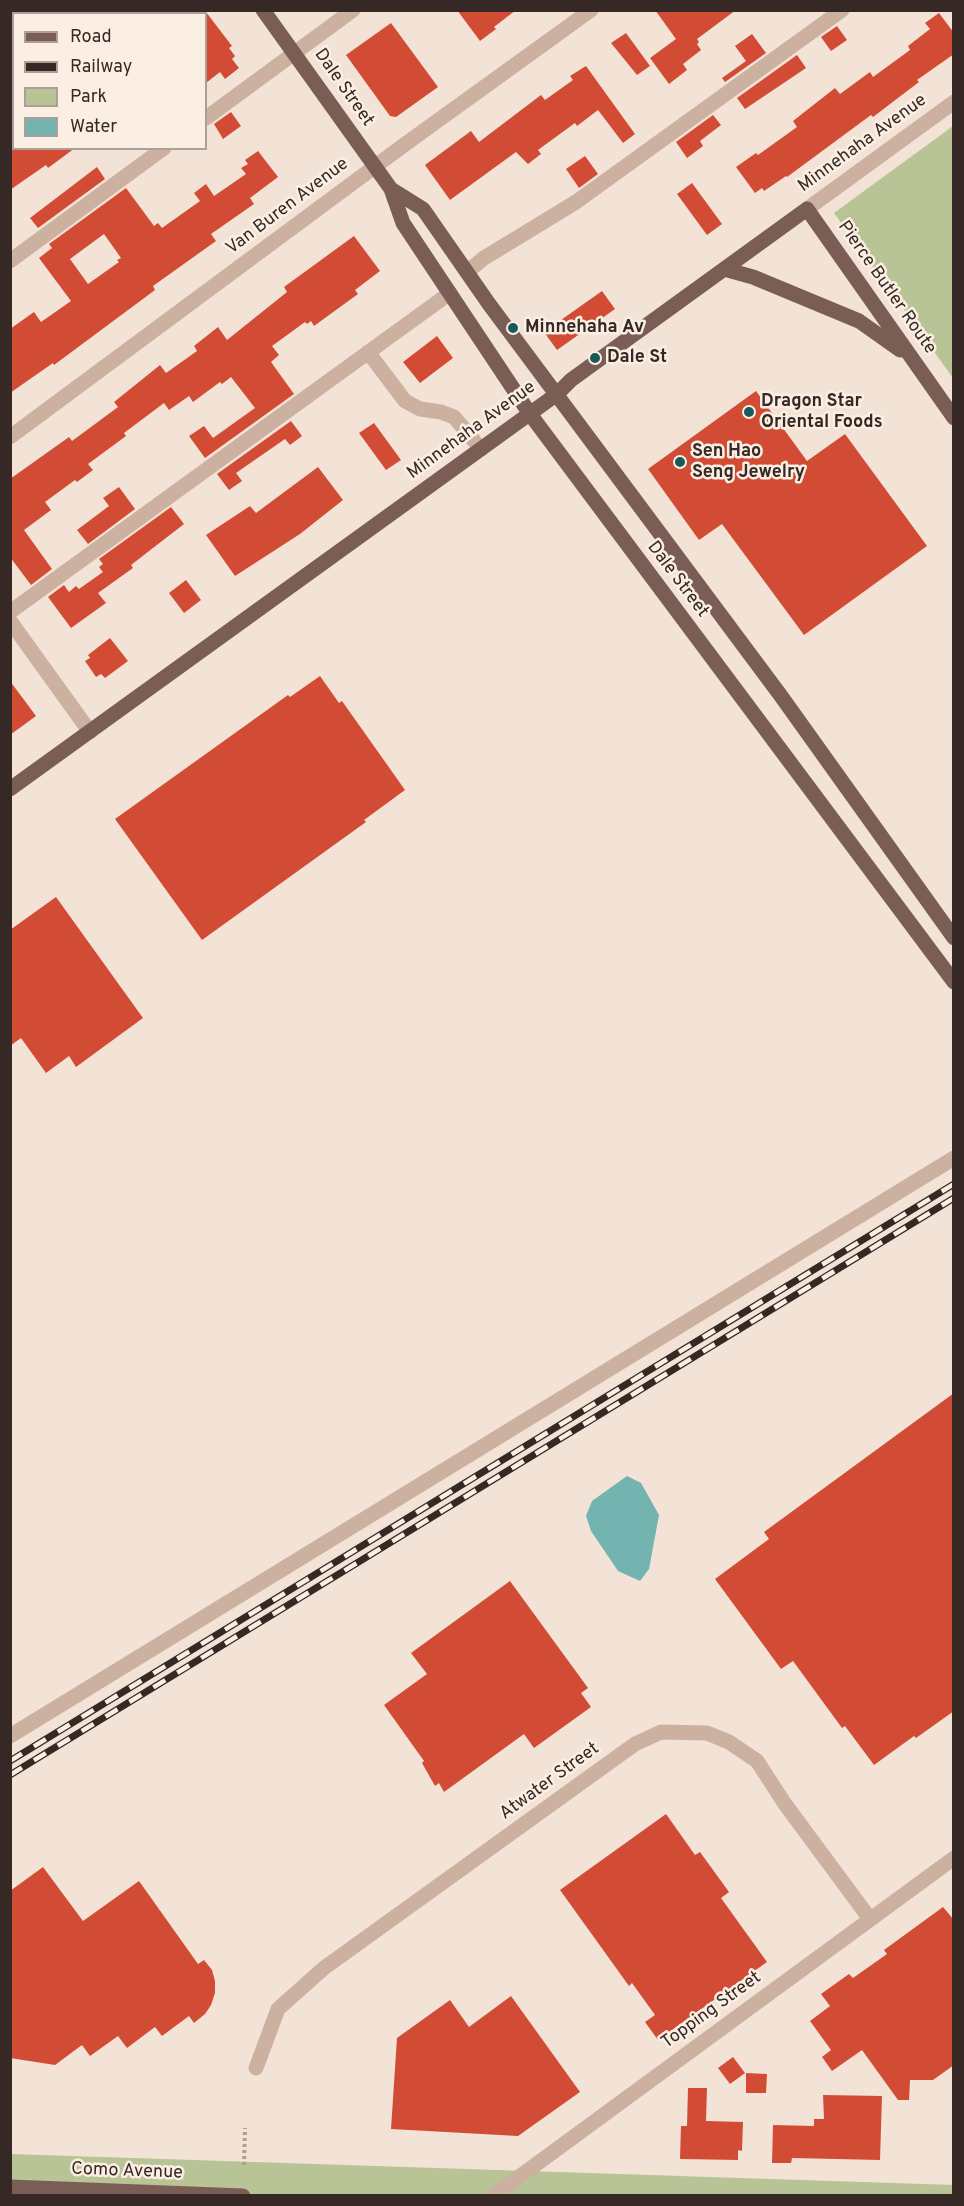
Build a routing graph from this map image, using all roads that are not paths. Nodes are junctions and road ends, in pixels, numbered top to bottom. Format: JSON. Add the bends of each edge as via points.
{"nodes":[{"id":1,"x":263,"y":10,"type":"edge"},
{"id":2,"x":353,"y":10,"type":"edge"},
{"id":3,"x":591,"y":10,"type":"edge"},
{"id":4,"x":842,"y":10,"type":"edge"},
{"id":5,"x":295,"y":54,"type":"junction"},
{"id":6,"x":954,"y":102,"type":"edge"},
{"id":7,"x":207,"y":116,"type":"edge"},
{"id":8,"x":161,"y":150,"type":"edge"},
{"id":9,"x":375,"y":167,"type":"junction"},
{"id":10,"x":391,"y":189,"type":"junction"},
{"id":11,"x":807,"y":209,"type":"junction"},
{"id":12,"x":10,"y":261,"type":"edge"},
{"id":13,"x":724,"y":269,"type":"junction"},
{"id":14,"x":467,"y":272,"type":"junction"},
{"id":15,"x":450,"y":293,"type":"junction"},
{"id":16,"x":368,"y":352,"type":"junction"},
{"id":17,"x":909,"y":357,"type":"junction"},
{"id":18,"x":557,"y":394,"type":"junction"},
{"id":19,"x":530,"y":414,"type":"junction"},
{"id":20,"x":954,"y":418,"type":"edge"},
{"id":21,"x":10,"y":437,"type":"edge"},
{"id":22,"x":481,"y":449,"type":"junction"},
{"id":23,"x":10,"y":612,"type":"edge"},
{"id":24,"x":10,"y":621,"type":"edge"},
{"id":25,"x":90,"y":732,"type":"junction"},
{"id":26,"x":10,"y":789,"type":"edge"},
{"id":27,"x":954,"y":938,"type":"edge"},
{"id":28,"x":954,"y":982,"type":"edge"},
{"id":29,"x":954,"y":1158,"type":"edge"},
{"id":30,"x":10,"y":1736,"type":"edge"},
{"id":31,"x":954,"y":1858,"type":"edge"},
{"id":32,"x":870,"y":1919,"type":"junction"},
{"id":33,"x":256,"y":2068,"type":"dead end"},
{"id":34,"x":10,"y":2187,"type":"edge"},
{"id":35,"x":243,"y":2196,"type":"edge"},
{"id":36,"x":493,"y":2196,"type":"edge"}],
"edges":[{"from":1,"to":5,"type":"main road","name":"Dale Street"},
{"from":2,"to":5,"type":"street"},
{"from":3,"to":9,"type":"street","name":"Van Buren Avenue"},
{"from":4,"to":14,"type":"street","via":[[576,202]]},
{"from":5,"to":7,"type":"street"},
{"from":5,"to":9,"type":"main road","name":"Dale Street"},
{"from":6,"to":11,"type":"street","name":"Minnehaha Avenue"},
{"from":8,"to":12,"type":"street"},
{"from":9,"to":10,"type":"main road","name":"Dale Street"},
{"from":9,"to":21,"type":"street","name":"Van Buren Avenue"},
{"from":10,"to":14,"type":"main road","name":"Dale Street","via":[[423,209]]},
{"from":10,"to":15,"type":"main road","name":"Dale Street","via":[[404,223]]},
{"from":11,"to":13,"type":"main road","name":"Minnehaha Avenue"},
{"from":11,"to":17,"type":"main road","name":"Pierce Butler Route"},
{"from":13,"to":17,"type":"main road","via":[[859,321]]},
{"from":13,"to":18,"type":"main road","name":"Minnehaha Avenue"},
{"from":14,"to":18,"type":"main road","name":"Dale Street"},
{"from":15,"to":16,"type":"street"},
{"from":15,"to":19,"type":"main road","name":"Dale Street"},
{"from":16,"to":22,"type":"street","via":[[405,401],[420,410],[454,417]]},
{"from":16,"to":23,"type":"street"},
{"from":17,"to":20,"type":"main road","name":"Pierce Butler Route"},
{"from":18,"to":19,"type":"main road","name":"Minnehaha Avenue"},
{"from":18,"to":27,"type":"main road","name":"Dale Street"},
{"from":19,"to":22,"type":"main road","name":"Minnehaha Avenue"},
{"from":19,"to":28,"type":"main road","name":"Dale Street"},
{"from":22,"to":25,"type":"main road","name":"Minnehaha Avenue"},
{"from":24,"to":25,"type":"street"},
{"from":25,"to":26,"type":"main road","name":"Minnehaha Avenue"},
{"from":29,"to":30,"type":"street"},
{"from":31,"to":32,"type":"street","name":"Topping Street"},
{"from":32,"to":33,"type":"street","name":"Atwater Street","via":[[757,1761],[707,1733],[661,1732],[635,1744],[324,1968],[278,2009]]},
{"from":32,"to":36,"type":"street","name":"Topping Street"},
{"from":34,"to":35,"type":"main road","name":"Como Avenue"}]}
